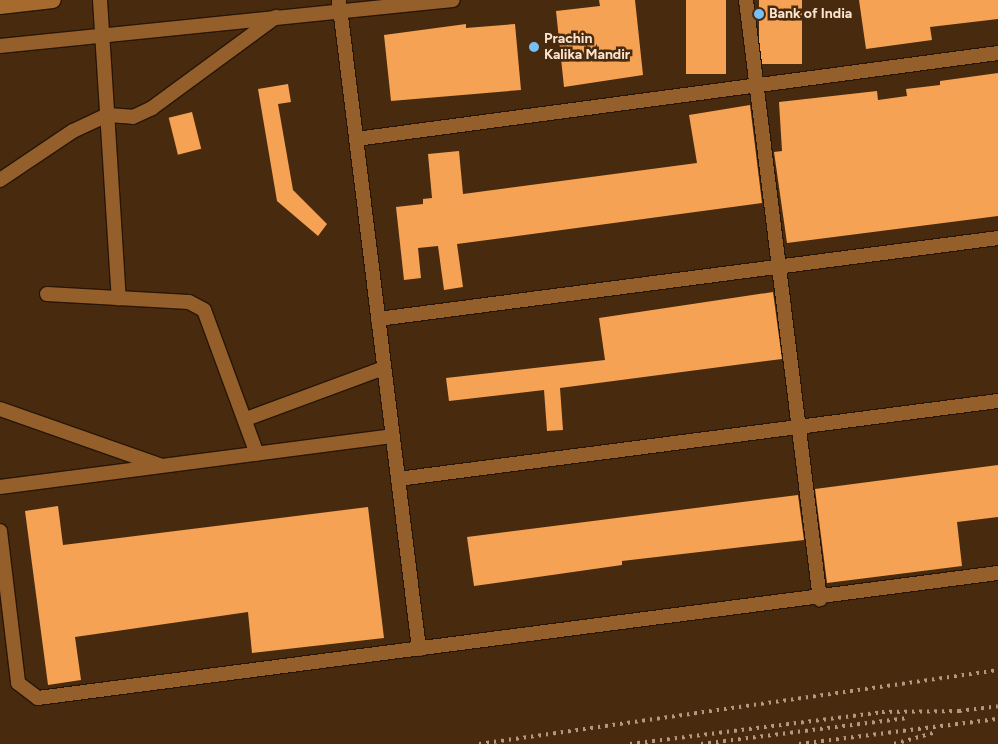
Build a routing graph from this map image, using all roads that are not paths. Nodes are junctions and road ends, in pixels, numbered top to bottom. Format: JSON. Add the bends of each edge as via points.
{"nodes":[{"id":1,"x":53,"y":0,"type":"edge"},
{"id":2,"x":100,"y":0,"type":"edge"},
{"id":3,"x":453,"y":0,"type":"edge"},
{"id":4,"x":746,"y":0,"type":"edge"},
{"id":5,"x":0,"y":6,"type":"edge"},
{"id":6,"x":340,"y":6,"type":"edge"},
{"id":7,"x":279,"y":15,"type":"junction"},
{"id":8,"x":105,"y":34,"type":"junction"},
{"id":9,"x":0,"y":46,"type":"edge"},
{"id":10,"x":998,"y":53,"type":"edge"},
{"id":11,"x":756,"y":82,"type":"junction"},
{"id":12,"x":107,"y":115,"type":"junction"},
{"id":13,"x":356,"y":139,"type":"junction"},
{"id":14,"x":0,"y":180,"type":"edge"},
{"id":15,"x":998,"y":238,"type":"edge"},
{"id":16,"x":782,"y":268,"type":"junction"},
{"id":17,"x":47,"y":294,"type":"dead end"},
{"id":18,"x":119,"y":298,"type":"junction"},
{"id":19,"x":378,"y":319,"type":"junction"},
{"id":20,"x":384,"y":368,"type":"junction"},
{"id":21,"x":998,"y":401,"type":"edge"},
{"id":22,"x":0,"y":409,"type":"edge"},
{"id":23,"x":246,"y":419,"type":"junction"},
{"id":24,"x":799,"y":429,"type":"junction"},
{"id":25,"x":393,"y":436,"type":"junction"},
{"id":26,"x":258,"y":454,"type":"junction"},
{"id":27,"x":162,"y":466,"type":"junction"},
{"id":28,"x":398,"y":480,"type":"junction"},
{"id":29,"x":0,"y":487,"type":"edge"},
{"id":30,"x":0,"y":530,"type":"edge"},
{"id":31,"x":998,"y":573,"type":"edge"},
{"id":32,"x":820,"y":599,"type":"junction"},
{"id":33,"x":419,"y":649,"type":"junction"}],
"edges":[{"from":1,"to":5,"type":"main road"},
{"from":2,"to":8,"type":"street"},
{"from":3,"to":6,"type":"street"},
{"from":4,"to":11,"type":"street"},
{"from":6,"to":7,"type":"street"},
{"from":6,"to":13,"type":"street"},
{"from":7,"to":8,"type":"street"},
{"from":7,"to":12,"type":"street","via":[[152,108],[133,117]]},
{"from":8,"to":9,"type":"street"},
{"from":8,"to":12,"type":"street"},
{"from":10,"to":11,"type":"street"},
{"from":11,"to":13,"type":"street"},
{"from":11,"to":16,"type":"street"},
{"from":12,"to":14,"type":"street","via":[[73,131]]},
{"from":12,"to":18,"type":"street"},
{"from":13,"to":19,"type":"street"},
{"from":15,"to":16,"type":"street"},
{"from":16,"to":19,"type":"street"},
{"from":16,"to":24,"type":"street"},
{"from":17,"to":18,"type":"street"},
{"from":18,"to":23,"type":"street","via":[[189,302],[204,310]]},
{"from":19,"to":20,"type":"street"},
{"from":20,"to":23,"type":"street"},
{"from":20,"to":25,"type":"street"},
{"from":21,"to":24,"type":"street"},
{"from":22,"to":27,"type":"street"},
{"from":23,"to":26,"type":"street"},
{"from":24,"to":28,"type":"street"},
{"from":24,"to":32,"type":"street"},
{"from":25,"to":26,"type":"street"},
{"from":25,"to":28,"type":"street"},
{"from":26,"to":27,"type":"street"},
{"from":27,"to":29,"type":"street"},
{"from":28,"to":33,"type":"street"},
{"from":30,"to":33,"type":"street","via":[[18,683],[38,698]]},
{"from":31,"to":32,"type":"street"},
{"from":32,"to":33,"type":"street"}]}
